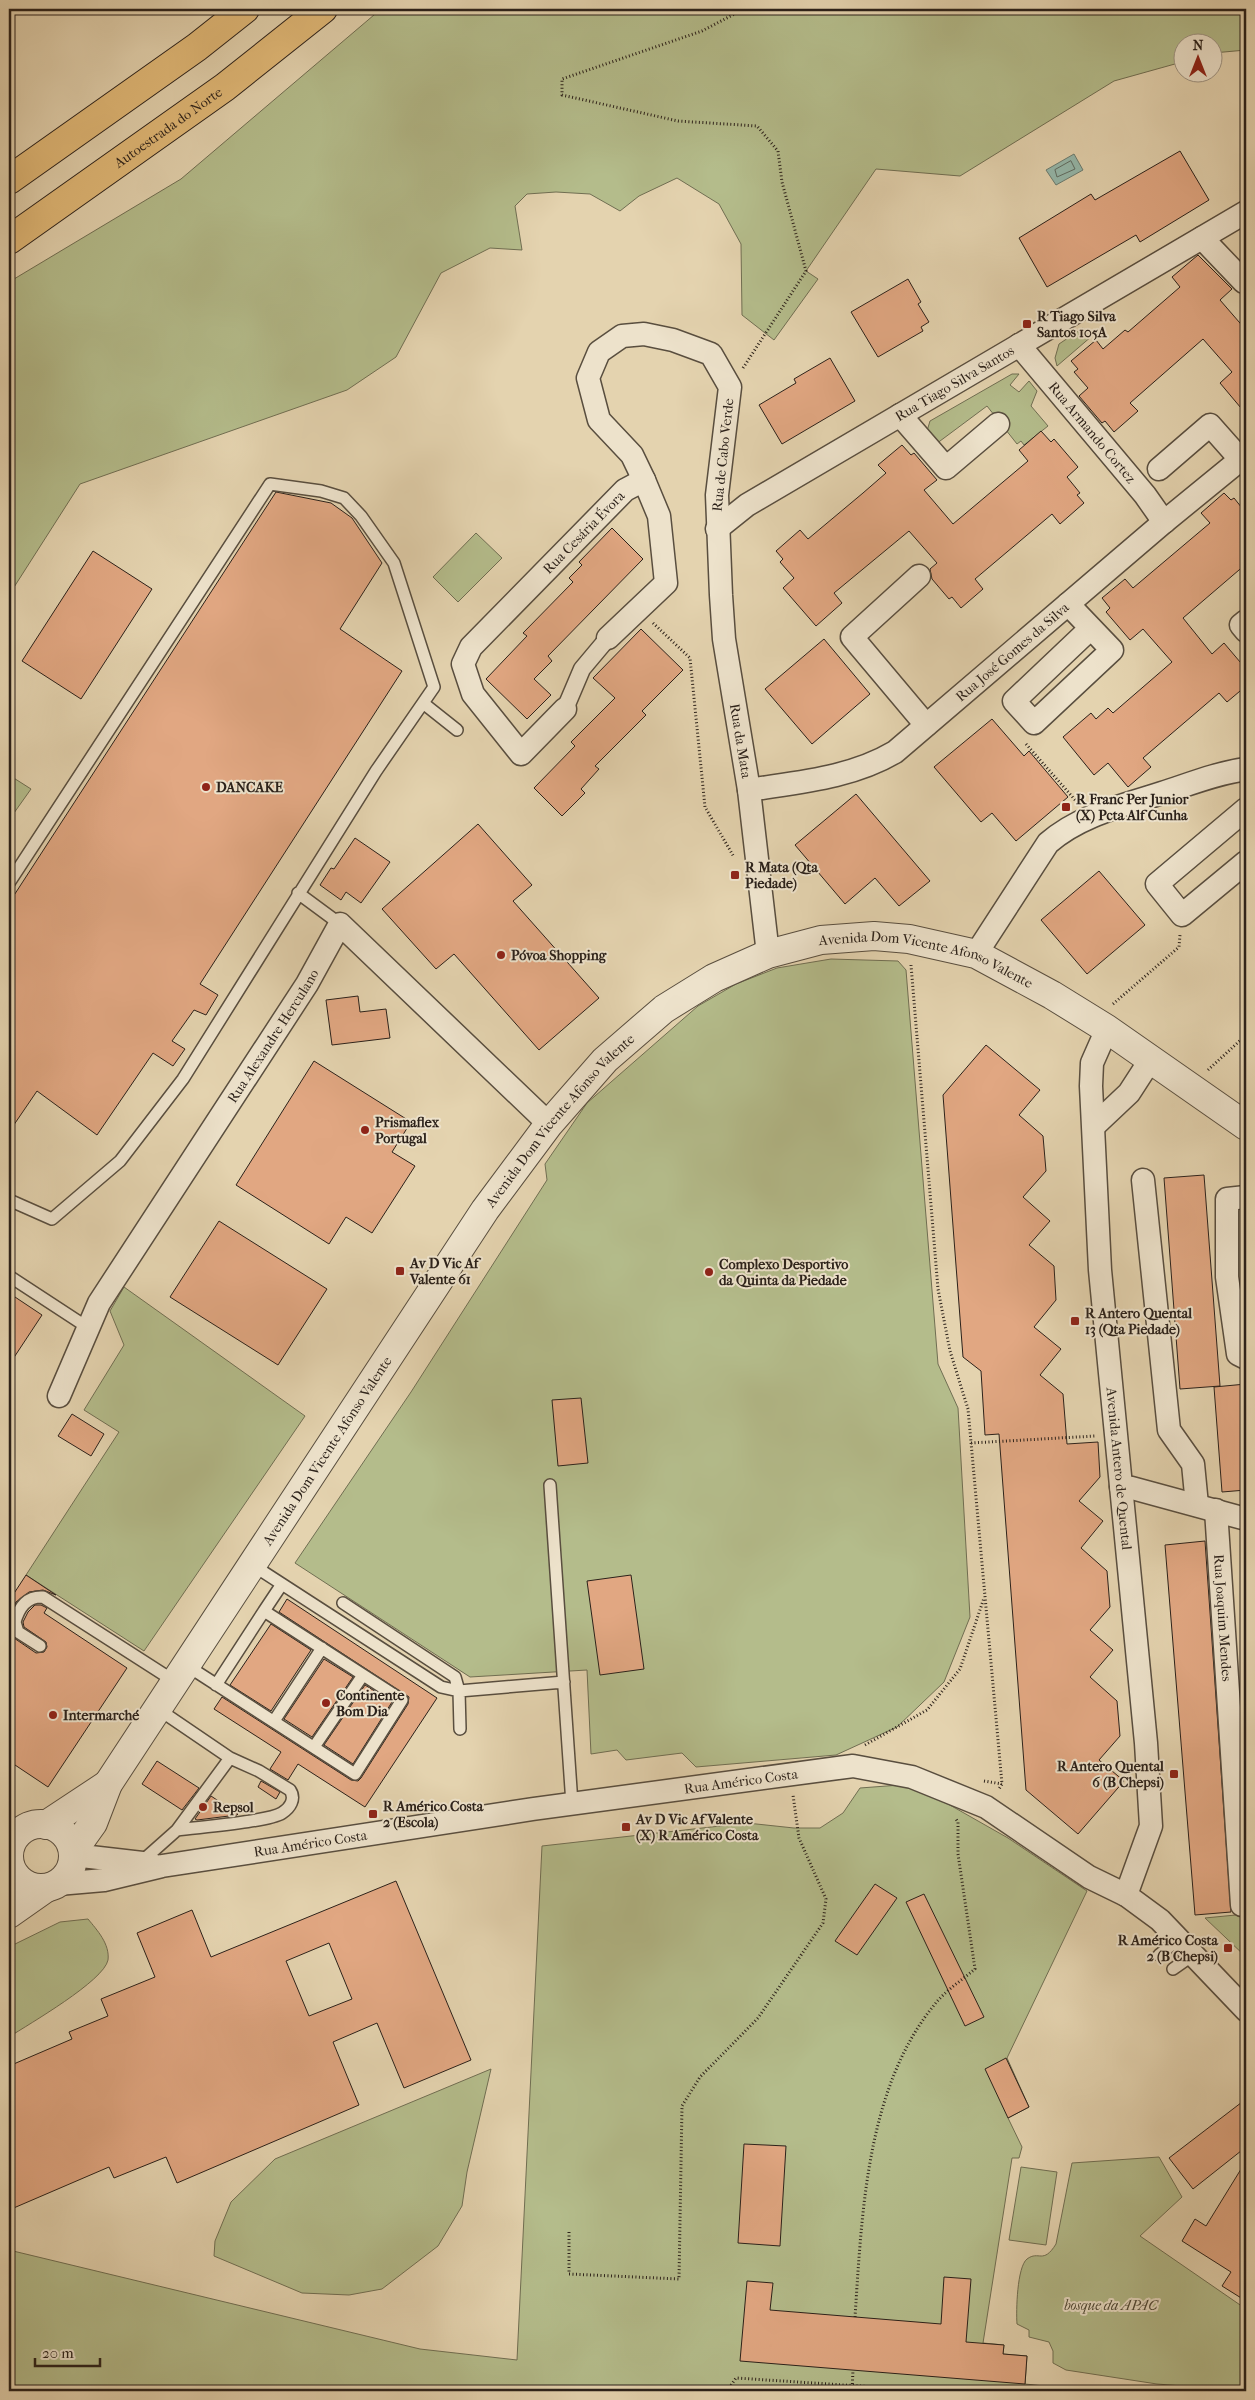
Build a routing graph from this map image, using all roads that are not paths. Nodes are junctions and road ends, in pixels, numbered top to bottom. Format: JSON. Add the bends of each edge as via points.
{"nodes":[{"id":1,"x":245,"y":9,"type":"edge"},
{"id":2,"x":323,"y":9,"type":"edge"},
{"id":3,"x":9,"y":180,"type":"edge"},
{"id":4,"x":1246,"y":212,"type":"edge"},
{"id":5,"x":1202,"y":238,"type":"junction"},
{"id":6,"x":9,"y":240,"type":"edge"},
{"id":7,"x":1246,"y":280,"type":"edge"},
{"id":8,"x":1019,"y":345,"type":"junction"},
{"id":9,"x":900,"y":415,"type":"junction"},
{"id":10,"x":998,"y":424,"type":"dead end"},
{"id":11,"x":1242,"y":463,"type":"edge"},
{"id":12,"x":1159,"y":469,"type":"dead end"},
{"id":13,"x":644,"y":480,"type":"junction"},
{"id":14,"x":1164,"y":522,"type":"junction"},
{"id":15,"x":717,"y":529,"type":"junction"},
{"id":16,"x":918,"y":576,"type":"dead end"},
{"id":17,"x":1068,"y":604,"type":"junction"},
{"id":18,"x":1246,"y":621,"type":"edge"},
{"id":19,"x":1091,"y":628,"type":"dead end"},
{"id":20,"x":1246,"y":632,"type":"edge"},
{"id":21,"x":608,"y":638,"type":"joint"},
{"id":22,"x":423,"y":703,"type":"junction"},
{"id":23,"x":565,"y":709,"type":"joint"},
{"id":24,"x":926,"y":725,"type":"junction"},
{"id":25,"x":457,"y":730,"type":"dead end"},
{"id":26,"x":1246,"y":769,"type":"edge"},
{"id":27,"x":749,"y":790,"type":"junction"},
{"id":28,"x":1246,"y":809,"type":"edge"},
{"id":29,"x":1246,"y":862,"type":"edge"},
{"id":30,"x":9,"y":883,"type":"edge"},
{"id":31,"x":298,"y":893,"type":"junction"},
{"id":32,"x":340,"y":924,"type":"junction"},
{"id":33,"x":768,"y":954,"type":"junction"},
{"id":34,"x":976,"y":954,"type":"junction"},
{"id":35,"x":1100,"y":1026,"type":"junction"},
{"id":36,"x":1151,"y":1059,"type":"junction"},
{"id":37,"x":549,"y":1124,"type":"junction"},
{"id":38,"x":1094,"y":1126,"type":"junction"},
{"id":39,"x":1246,"y":1126,"type":"edge"},
{"id":40,"x":1144,"y":1180,"type":"dead end"},
{"id":41,"x":1246,"y":1196,"type":"edge"},
{"id":42,"x":9,"y":1200,"type":"edge"},
{"id":43,"x":9,"y":1276,"type":"edge"},
{"id":44,"x":90,"y":1329,"type":"junction"},
{"id":45,"x":1246,"y":1358,"type":"edge"},
{"id":46,"x":59,"y":1396,"type":"dead end"},
{"id":47,"x":550,"y":1485,"type":"dead end"},
{"id":48,"x":1121,"y":1487,"type":"junction"},
{"id":49,"x":1206,"y":1508,"type":"junction"},
{"id":50,"x":1246,"y":1519,"type":"edge"},
{"id":51,"x":251,"y":1564,"type":"junction"},
{"id":52,"x":282,"y":1584,"type":"junction"},
{"id":53,"x":343,"y":1603,"type":"dead end"},
{"id":54,"x":264,"y":1611,"type":"junction"},
{"id":55,"x":40,"y":1646,"type":"dead end"},
{"id":56,"x":322,"y":1648,"type":"junction"},
{"id":57,"x":179,"y":1673,"type":"junction"},
{"id":58,"x":363,"y":1675,"type":"junction"},
{"id":59,"x":564,"y":1682,"type":"junction"},
{"id":60,"x":216,"y":1684,"type":"junction"},
{"id":61,"x":459,"y":1691,"type":"junction"},
{"id":62,"x":157,"y":1708,"type":"junction"},
{"id":63,"x":274,"y":1721,"type":"junction"},
{"id":64,"x":460,"y":1729,"type":"dead end"},
{"id":65,"x":314,"y":1747,"type":"junction"},
{"id":66,"x":230,"y":1758,"type":"junction"},
{"id":67,"x":108,"y":1784,"type":"junction"},
{"id":68,"x":572,"y":1804,"type":"junction"},
{"id":69,"x":27,"y":1825,"type":"edge"},
{"id":70,"x":178,"y":1830,"type":"junction"},
{"id":71,"x":73,"y":1853,"type":"junction"},
{"id":72,"x":9,"y":1858,"type":"edge"},
{"id":73,"x":152,"y":1864,"type":"junction"},
{"id":74,"x":52,"y":1886,"type":"junction"},
{"id":75,"x":1126,"y":1895,"type":"junction"},
{"id":76,"x":1242,"y":1905,"type":"dead end"},
{"id":77,"x":9,"y":1914,"type":"edge"},
{"id":78,"x":1186,"y":1947,"type":"junction"},
{"id":79,"x":1159,"y":1955,"type":"dead end"},
{"id":80,"x":1173,"y":1969,"type":"dead end"},
{"id":81,"x":1246,"y":2010,"type":"edge"}],
"edges":[{"from":1,"to":3,"type":"highway","via":[[197,47]]},
{"from":2,"to":6,"type":"highway","name":"Autoestrada do Norte","via":[[225,87]]},
{"from":4,"to":5,"type":"street","name":"Rua Tiago Silva Santos"},
{"from":5,"to":7,"type":"street","via":[[1244,282]]},
{"from":5,"to":8,"type":"street","name":"Rua Tiago Silva Santos"},
{"from":8,"to":9,"type":"street","name":"Rua Tiago Silva Santos"},
{"from":8,"to":14,"type":"street","name":"Rua Armando Cortez"},
{"from":9,"to":10,"type":"street","via":[[946,468]]},
{"from":9,"to":15,"type":"street","name":"Rua Tiago Silva Santos","via":[[747,505]]},
{"from":11,"to":12,"type":"street","via":[[1210,425]]},
{"from":11,"to":14,"type":"street","name":"Rua José Gomes da Silva"},
{"from":13,"to":15,"type":"street","name":"Rua de Cabo Verde","via":[[632,455],[599,420],[588,378],[599,352],[622,336],[644,334],[673,340],[711,354],[730,387],[717,495]]},
{"from":13,"to":21,"type":"street","name":"Rua Cesária Évora","via":[[659,516],[666,583]]},
{"from":13,"to":23,"type":"street","name":"Rua Cesária Évora","via":[[625,490],[573,542],[471,646],[463,664],[474,694],[520,754]]},
{"from":14,"to":17,"type":"street","name":"Rua José Gomes da Silva"},
{"from":15,"to":27,"type":"street","name":"Rua da Mata","via":[[724,639]]},
{"from":16,"to":24,"type":"street","via":[[852,637]]},
{"from":17,"to":19,"type":"street"},
{"from":17,"to":24,"type":"street","name":"Rua José Gomes da Silva"},
{"from":18,"to":20,"type":"street","via":[[1241,625]]},
{"from":21,"to":23,"type":"street","name":"Rua Cesária Évora","via":[[582,668]]},
{"from":22,"to":25,"type":"lane"},
{"from":22,"to":30,"type":"lane","via":[[434,686],[394,562],[344,498],[270,484]]},
{"from":22,"to":31,"type":"lane"},
{"from":24,"to":27,"type":"street","name":"Rua José Gomes da Silva","via":[[895,752],[876,763],[829,777]]},
{"from":26,"to":34,"type":"street","via":[[1217,775],[1101,813],[1062,830],[1048,843]]},
{"from":27,"to":33,"type":"street","name":"Rua da Mata"},
{"from":28,"to":29,"type":"street","via":[[1157,884],[1182,915]]},
{"from":31,"to":32,"type":"lane"},
{"from":31,"to":42,"type":"lane","via":[[182,1079],[120,1161],[52,1219]]},
{"from":32,"to":37,"type":"street"},
{"from":32,"to":44,"type":"street","name":"Rua Alexandre Herculano","via":[[307,984],[99,1303]]},
{"from":33,"to":34,"type":"street","name":"Avenida Dom Vicente Afonso Valente","via":[[821,940],[874,936],[909,939]]},
{"from":33,"to":37,"type":"street","name":"Avenida Dom Vicente Afonso Valente","via":[[714,978],[664,1009],[604,1060]]},
{"from":34,"to":35,"type":"street","name":"Avenida Dom Vicente Afonso Valente","via":[[1052,995]]},
{"from":35,"to":36,"type":"street","name":"Avenida Dom Vicente Afonso Valente"},
{"from":35,"to":38,"type":"street","name":"Avenida Antero de Quental","via":[[1092,1063]]},
{"from":36,"to":38,"type":"street","via":[[1129,1093]]},
{"from":36,"to":39,"type":"street","name":"Avenida Dom Vicente Afonso Valente"},
{"from":37,"to":51,"type":"street","name":"Avenida Dom Vicente Afonso Valente","via":[[485,1210]]},
{"from":38,"to":48,"type":"street","name":"Avenida Antero de Quental","via":[[1100,1270]]},
{"from":40,"to":49,"type":"street","name":"Rua Joaquim Mendes","via":[[1169,1430],[1193,1464]]},
{"from":41,"to":45,"type":"street","via":[[1228,1198],[1228,1277],[1238,1354]]},
{"from":43,"to":44,"type":"lane"},
{"from":44,"to":46,"type":"street","name":"Rua Alexandre Herculano"},
{"from":47,"to":59,"type":"lane"},
{"from":48,"to":49,"type":"street"},
{"from":48,"to":75,"type":"street","name":"Avenida Antero de Quental","via":[[1151,1826]]},
{"from":49,"to":50,"type":"street"},
{"from":49,"to":76,"type":"street","name":"Rua Joaquim Mendes"},
{"from":51,"to":52,"type":"lane"},
{"from":51,"to":57,"type":"street","name":"Avenida Dom Vicente Afonso Valente"},
{"from":52,"to":54,"type":"lane"},
{"from":52,"to":61,"type":"lane","via":[[441,1687]]},
{"from":53,"to":61,"type":"lane","via":[[450,1672]]},
{"from":54,"to":56,"type":"lane"},
{"from":54,"to":60,"type":"lane"},
{"from":55,"to":57,"type":"lane","via":[[18,1632],[15,1622],[25,1603],[34,1596],[43,1597]]},
{"from":56,"to":58,"type":"lane"},
{"from":56,"to":63,"type":"lane"},
{"from":57,"to":60,"type":"lane"},
{"from":57,"to":62,"type":"street","name":"Avenida Dom Vicente Afonso Valente"},
{"from":58,"to":65,"type":"lane"},
{"from":58,"to":65,"type":"lane","via":[[402,1700],[355,1774]]},
{"from":59,"to":61,"type":"lane"},
{"from":59,"to":68,"type":"lane"},
{"from":60,"to":63,"type":"lane"},
{"from":61,"to":64,"type":"lane"},
{"from":62,"to":66,"type":"lane"},
{"from":62,"to":67,"type":"street","name":"Avenida Dom Vicente Afonso Valente"},
{"from":63,"to":65,"type":"lane"},
{"from":66,"to":70,"type":"lane"},
{"from":66,"to":70,"type":"lane","via":[[290,1790],[293,1800],[290,1807],[274,1816]]},
{"from":67,"to":69,"type":"street","name":"Avenida Dom Vicente Afonso Valente"},
{"from":67,"to":71,"type":"street","name":"Avenida Dom Vicente Afonso Valente","via":[[93,1823]]},
{"from":68,"to":73,"type":"street","name":"Rua Américo Costa"},
{"from":68,"to":75,"type":"street","name":"Rua Américo Costa","via":[[852,1766],[912,1777],[986,1807],[1089,1877]]},
{"from":69,"to":71,"type":"street","via":[[64,1834]]},
{"from":69,"to":72,"type":"street","via":[[12,1842]]},
{"from":70,"to":73,"type":"lane"},
{"from":71,"to":73,"type":"street"},
{"from":71,"to":74,"type":"street","via":[[69,1871]]},
{"from":72,"to":74,"type":"street","via":[[20,1880],[28,1885]]},
{"from":73,"to":74,"type":"street","via":[[104,1880]]},
{"from":74,"to":77,"type":"street"},
{"from":75,"to":78,"type":"street","name":"Rua Américo Costa","via":[[1160,1920]]},
{"from":78,"to":79,"type":"lane"},
{"from":78,"to":80,"type":"lane"},
{"from":78,"to":81,"type":"street","name":"Rua Américo Costa"}]}
